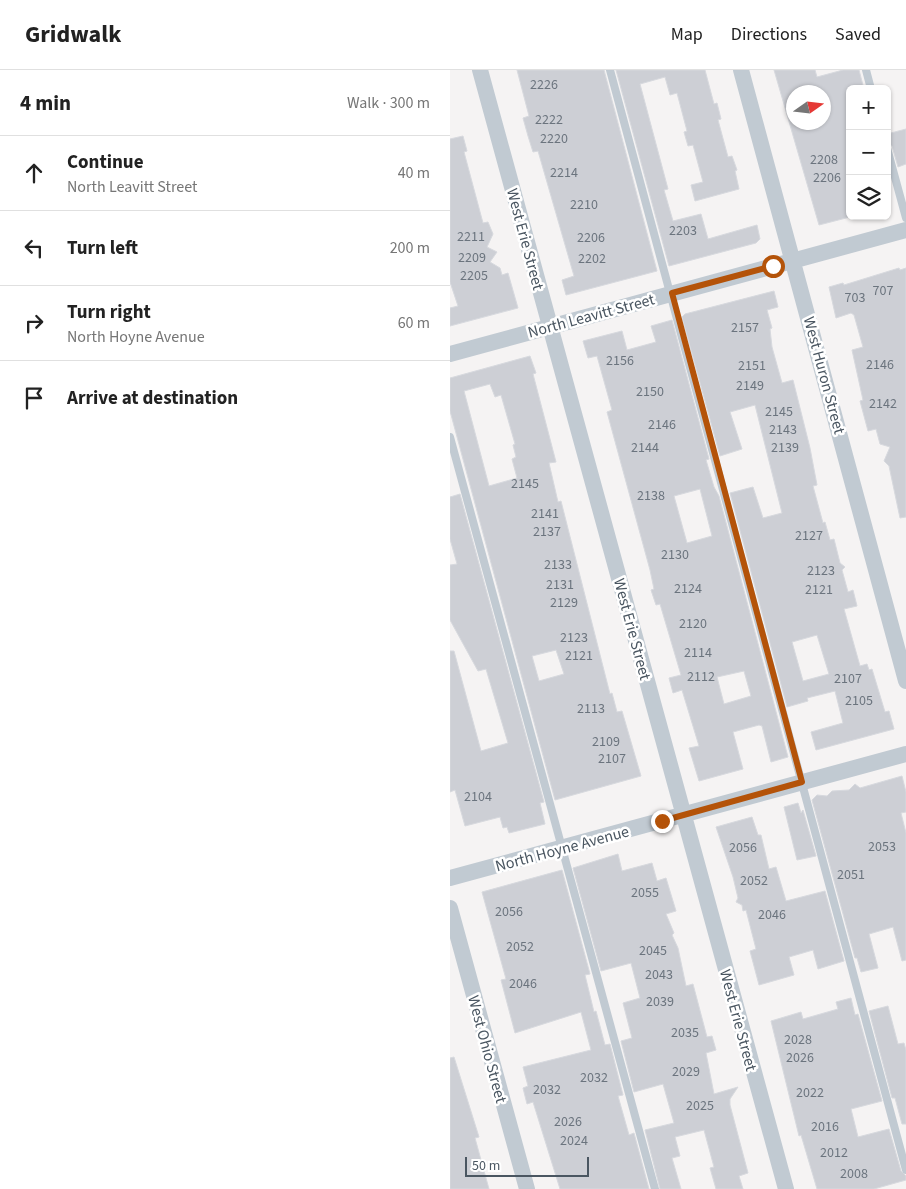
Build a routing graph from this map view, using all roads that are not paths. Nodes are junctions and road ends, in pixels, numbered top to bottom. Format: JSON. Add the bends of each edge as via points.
{"nodes":[{"id":1,"x":480,"y":70,"type":"edge"},
{"id":2,"x":610,"y":70,"type":"edge"},
{"id":3,"x":741,"y":70,"type":"edge"},
{"id":4,"x":866,"y":70,"type":"edge"},
{"id":5,"x":870,"y":85,"type":"edge"},
{"id":6,"x":891,"y":163,"type":"edge"},
{"id":7,"x":906,"y":218,"type":"edge"},
{"id":8,"x":906,"y":230,"type":"edge"},
{"id":9,"x":794,"y":260,"type":"junction"},
{"id":10,"x":672,"y":293,"type":"junction"},
{"id":11,"x":550,"y":326,"type":"junction"},
{"id":12,"x":450,"y":354,"type":"edge"},
{"id":13,"x":450,"y":437,"type":"edge"},
{"id":14,"x":906,"y":681,"type":"edge"},
{"id":15,"x":906,"y":754,"type":"edge"},
{"id":16,"x":802,"y":782,"type":"junction"},
{"id":17,"x":684,"y":815,"type":"junction"},
{"id":18,"x":562,"y":848,"type":"junction"},
{"id":19,"x":450,"y":878,"type":"edge"},
{"id":20,"x":450,"y":908,"type":"edge"},
{"id":21,"x":906,"y":1170,"type":"edge"},
{"id":22,"x":527,"y":1189,"type":"edge"},
{"id":23,"x":655,"y":1189,"type":"edge"},
{"id":24,"x":786,"y":1189,"type":"edge"}],
"edges":[{"from":1,"to":11,"type":"street","name":"West Erie Street"},
{"from":2,"to":10,"type":"lane"},
{"from":3,"to":9,"type":"street","name":"West Huron Street"},
{"from":4,"to":5,"type":"lane"},
{"from":6,"to":7,"type":"lane"},
{"from":8,"to":9,"type":"street","name":"North Leavitt Street"},
{"from":9,"to":10,"type":"street","name":"North Leavitt Street"},
{"from":9,"to":14,"type":"street","name":"West Huron Street"},
{"from":10,"to":11,"type":"street","name":"North Leavitt Street"},
{"from":10,"to":16,"type":"lane"},
{"from":11,"to":12,"type":"street","name":"North Leavitt Street"},
{"from":11,"to":17,"type":"street","name":"West Erie Street"},
{"from":13,"to":18,"type":"lane"},
{"from":15,"to":16,"type":"street","name":"North Hoyne Avenue"},
{"from":16,"to":17,"type":"street","name":"North Hoyne Avenue"},
{"from":16,"to":21,"type":"lane"},
{"from":17,"to":18,"type":"street","name":"North Hoyne Avenue"},
{"from":17,"to":24,"type":"street","name":"West Erie Street"},
{"from":18,"to":19,"type":"street","name":"North Hoyne Avenue"},
{"from":18,"to":23,"type":"lane"},
{"from":20,"to":22,"type":"street","name":"West Ohio Street"}]}
